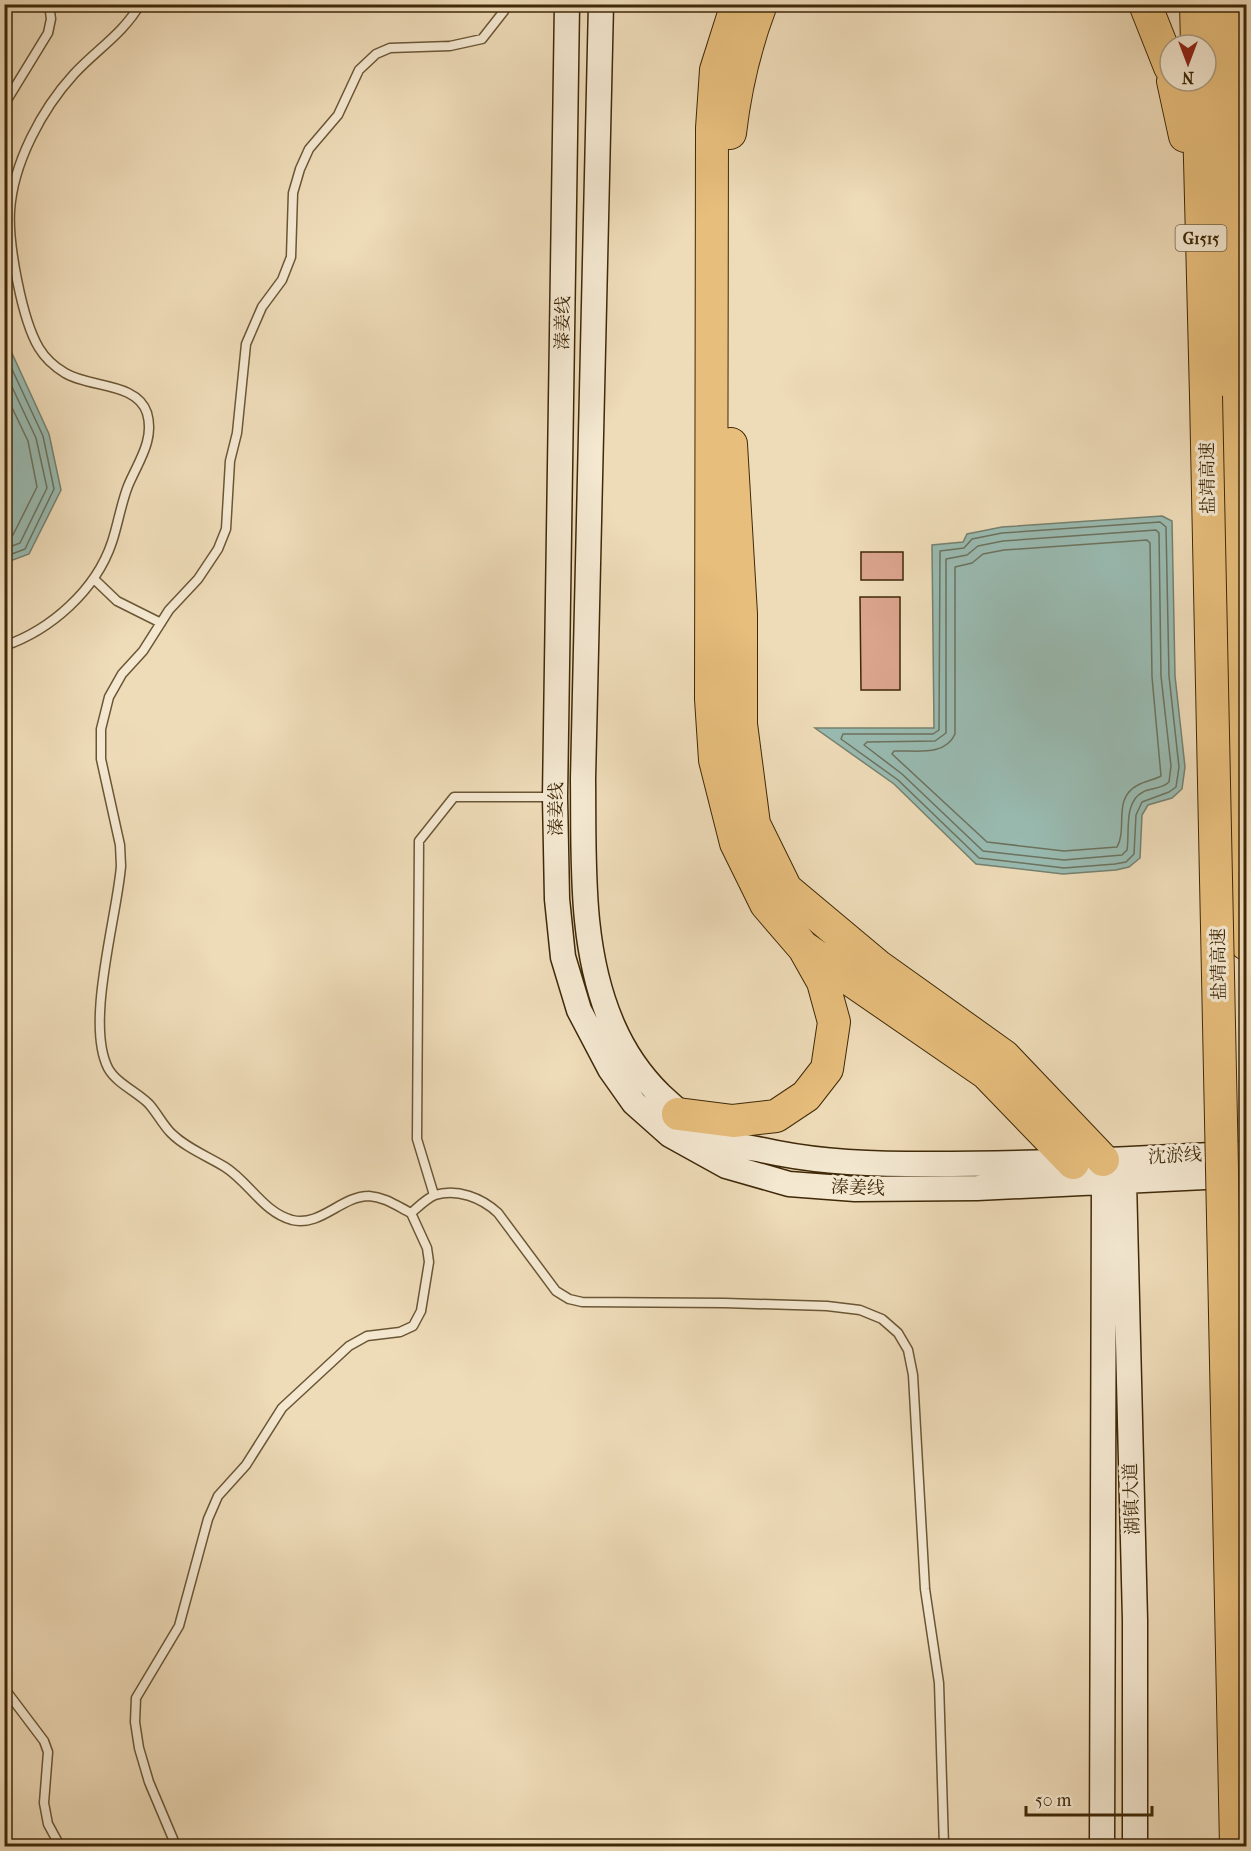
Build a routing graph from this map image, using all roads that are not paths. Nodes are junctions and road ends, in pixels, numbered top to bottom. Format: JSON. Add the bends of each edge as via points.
{"nodes":[{"id":1,"x":49,"y":4,"type":"edge"},
{"id":2,"x":140,"y":4,"type":"edge"},
{"id":3,"x":506,"y":4,"type":"edge"},
{"id":4,"x":567,"y":4,"type":"edge"},
{"id":5,"x":601,"y":4,"type":"edge"},
{"id":6,"x":737,"y":4,"type":"edge"},
{"id":7,"x":761,"y":4,"type":"edge"},
{"id":8,"x":1145,"y":4,"type":"edge"},
{"id":9,"x":1196,"y":4,"type":"edge"},
{"id":10,"x":1223,"y":4,"type":"edge"},
{"id":11,"x":1197,"y":33,"type":"edge"},
{"id":12,"x":1158,"y":37,"type":"edge"},
{"id":13,"x":1176,"y":93,"type":"edge"},
{"id":14,"x":1198,"y":93,"type":"edge"},
{"id":15,"x":4,"y":105,"type":"edge"},
{"id":16,"x":7,"y":210,"type":"edge"},
{"id":17,"x":1202,"y":284,"type":"junction"},
{"id":18,"x":1221,"y":398,"type":"junction"},
{"id":19,"x":94,"y":579,"type":"junction"},
{"id":20,"x":161,"y":623,"type":"junction"},
{"id":21,"x":4,"y":646,"type":"edge"},
{"id":22,"x":555,"y":797,"type":"junction"},
{"id":23,"x":1246,"y":944,"type":"edge"},
{"id":24,"x":802,"y":947,"type":"junction"},
{"id":25,"x":678,"y":1114,"type":"junction"},
{"id":26,"x":1246,"y":1153,"type":"edge"},
{"id":27,"x":1101,"y":1172,"type":"junction"},
{"id":28,"x":1246,"y":1174,"type":"edge"},
{"id":29,"x":434,"y":1195,"type":"junction"},
{"id":30,"x":411,"y":1213,"type":"junction"},
{"id":31,"x":4,"y":1688,"type":"edge"},
{"id":32,"x":60,"y":1846,"type":"edge"},
{"id":33,"x":176,"y":1846,"type":"edge"},
{"id":34,"x":944,"y":1846,"type":"edge"},
{"id":35,"x":1102,"y":1846,"type":"edge"},
{"id":36,"x":1135,"y":1846,"type":"edge"},
{"id":37,"x":1236,"y":1846,"type":"edge"}],
"edges":[{"from":1,"to":15,"type":"lane","via":[[48,33]]},
{"from":2,"to":16,"type":"lane","via":[[73,75],[49,109],[26,150]]},
{"from":3,"to":20,"type":"lane","via":[[482,39],[450,46],[390,48],[376,54],[359,70],[338,115],[309,149],[293,193],[291,258],[246,344],[237,433],[230,461],[226,529],[218,549]]},
{"from":4,"to":22,"type":"main road","name":"溱姜线"},
{"from":5,"to":25,"type":"main road","name":"溱姜线","via":[[583,779],[585,898],[592,955],[613,1026],[639,1071]]},
{"from":6,"to":24,"type":"highway","via":[[716,70],[712,128],[711,699],[715,760],[736,843],[765,904]]},
{"from":7,"to":27,"type":"highway","via":[[738,86],[727,184],[741,724],[754,824],[786,889],[878,966],[1004,1056]]},
{"from":8,"to":12,"type":"highway"},
{"from":9,"to":11,"type":"highway"},
{"from":10,"to":18,"type":"highway","name":"盐靖高速","number":"G1515"},
{"from":13,"to":17,"type":"highway","via":[[1185,137]]},
{"from":14,"to":17,"type":"highway","name":"盐靖高速","number":"G1515"},
{"from":16,"to":19,"type":"lane","via":[[13,264],[38,347],[66,374],[127,392],[140,400],[147,413],[147,444],[120,506],[112,543]]},
{"from":17,"to":18,"type":"highway","name":"盐靖高速","number":"G1515"},
{"from":18,"to":23,"type":"highway","name":"盐靖高速","number":"G1515"},
{"from":18,"to":37,"type":"highway","name":"盐靖高速","number":"G1515","bridge":true},
{"from":19,"to":20,"type":"lane","via":[[117,601]]},
{"from":19,"to":21,"type":"lane","via":[[38,631]]},
{"from":20,"to":30,"type":"lane","via":[[122,674],[109,697],[101,729],[101,759],[121,866],[101,1005],[109,1070],[149,1104],[170,1132],[187,1146],[228,1169],[265,1204],[291,1219],[309,1220],[348,1200],[368,1196],[385,1199]]},
{"from":22,"to":27,"type":"main road","name":"溱姜线","via":[[563,957],[579,1010],[610,1069],[634,1103],[670,1135],[726,1166],[789,1184],[855,1189]]},
{"from":22,"to":29,"type":"lane","via":[[454,797],[419,841],[417,1138]]},
{"from":24,"to":25,"type":"highway","via":[[823,982],[834,1022],[827,1069],[806,1096],[776,1116],[734,1121]]},
{"from":24,"to":27,"type":"highway","via":[[986,1073]]},
{"from":25,"to":27,"type":"main road","name":"溱姜线","via":[[732,1144],[792,1157],[853,1164]]},
{"from":26,"to":27,"type":"main road","name":"沈淤线"},
{"from":27,"to":28,"type":"main road","name":"沈淤线"},
{"from":27,"to":35,"type":"main road","name":"湖镇大道"},
{"from":27,"to":36,"type":"main road","name":"湖镇大道","via":[[1135,1620]]},
{"from":29,"to":30,"type":"lane"},
{"from":29,"to":34,"type":"lane","via":[[473,1196],[487,1203],[556,1291],[569,1299],[630,1304],[827,1306],[860,1310],[882,1319],[898,1333],[908,1350],[913,1376],[924,1589],[939,1683]]},
{"from":30,"to":33,"type":"lane","via":[[427,1248],[429,1263],[421,1311],[413,1326],[400,1332],[367,1336],[349,1346],[282,1408],[246,1465],[218,1496],[179,1626],[136,1698],[135,1722],[149,1782]]},
{"from":31,"to":32,"type":"lane","via":[[48,1752],[44,1803],[48,1824]]}]}
